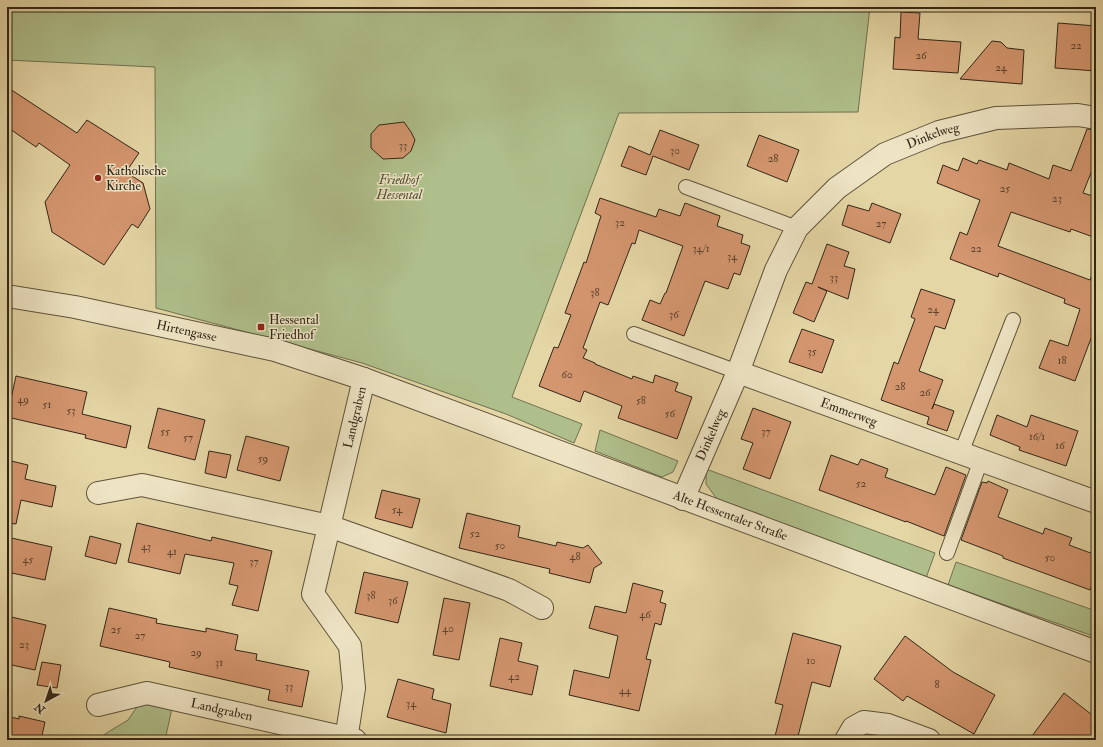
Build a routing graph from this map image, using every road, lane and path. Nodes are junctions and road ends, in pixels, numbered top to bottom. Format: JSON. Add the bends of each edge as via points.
{"nodes":[{"id":1,"x":1096,"y":118,"type":"edge"},
{"id":2,"x":686,"y":187,"type":"dead end"},
{"id":3,"x":797,"y":228,"type":"junction"},
{"id":4,"x":7,"y":296,"type":"edge"},
{"id":5,"x":1012,"y":320,"type":"dead end"},
{"id":6,"x":634,"y":334,"type":"dead end"},
{"id":7,"x":738,"y":372,"type":"junction"},
{"id":8,"x":364,"y":379,"type":"junction"},
{"id":9,"x":961,"y":453,"type":"junction"},
{"id":10,"x":981,"y":460,"type":"junction"},
{"id":11,"x":98,"y":493,"type":"dead end"},
{"id":12,"x":683,"y":498,"type":"junction"},
{"id":13,"x":1096,"y":502,"type":"edge"},
{"id":14,"x":329,"y":526,"type":"junction"},
{"id":15,"x":947,"y":553,"type":"dead end"},
{"id":16,"x":542,"y":608,"type":"dead end"},
{"id":17,"x":1096,"y":652,"type":"edge"},
{"id":18,"x":98,"y":705,"type":"dead end"},
{"id":19,"x":349,"y":739,"type":"edge"},
{"id":20,"x":846,"y":740,"type":"edge"},
{"id":21,"x":929,"y":740,"type":"edge"}],
"edges":[{"from":1,"to":3,"type":"street","name":"Dinkelweg","via":[[1078,115],[996,118],[939,132],[885,154],[837,188]]},
{"from":2,"to":3,"type":"lane"},
{"from":3,"to":7,"type":"street","name":"Dinkelweg","via":[[776,270]]},
{"from":4,"to":8,"type":"street","name":"Hirtengasse","via":[[76,307],[275,350]]},
{"from":5,"to":9,"type":"lane"},
{"from":6,"to":7,"type":"lane"},
{"from":7,"to":9,"type":"street","name":"Emmerweg"},
{"from":7,"to":12,"type":"street","name":"Dinkelweg"},
{"from":8,"to":12,"type":"street","name":"Alte Hessentaler Straße"},
{"from":8,"to":14,"type":"street","name":"Landgraben"},
{"from":9,"to":10,"type":"street","name":"Emmerweg"},
{"from":10,"to":13,"type":"street","name":"Emmerweg"},
{"from":10,"to":15,"type":"lane"},
{"from":11,"to":14,"type":"street","via":[[142,485]]},
{"from":12,"to":17,"type":"street","name":"Alte Hessentaler Straße"},
{"from":14,"to":16,"type":"street","via":[[509,590]]},
{"from":14,"to":19,"type":"street","name":"Landgraben","via":[[313,594],[350,646],[354,688]]},
{"from":18,"to":19,"type":"street","name":"Landgraben","via":[[147,693]]},
{"from":20,"to":21,"type":"street","via":[[853,728],[864,722],[888,725]]}]}
